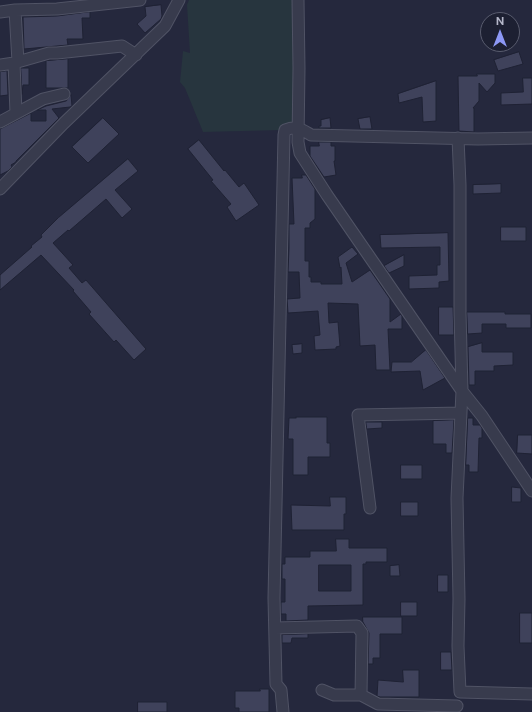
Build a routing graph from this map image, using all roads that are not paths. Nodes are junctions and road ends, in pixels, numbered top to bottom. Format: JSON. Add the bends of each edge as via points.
{"nodes":[{"id":1,"x":140,"y":0,"type":"edge"},
{"id":2,"x":179,"y":0,"type":"edge"},
{"id":3,"x":298,"y":0,"type":"edge"},
{"id":4,"x":15,"y":10,"type":"junction"},
{"id":5,"x":0,"y":12,"type":"edge"},
{"id":6,"x":136,"y":55,"type":"junction"},
{"id":7,"x":16,"y":62,"type":"junction"},
{"id":8,"x":0,"y":65,"type":"edge"},
{"id":9,"x":64,"y":94,"type":"dead end"},
{"id":10,"x":16,"y":113,"type":"junction"},
{"id":11,"x":0,"y":122,"type":"edge"},
{"id":12,"x":299,"y":128,"type":"junction"},
{"id":13,"x":458,"y":138,"type":"junction"},
{"id":14,"x":532,"y":138,"type":"edge"},
{"id":15,"x":0,"y":189,"type":"edge"},
{"id":16,"x":462,"y":391,"type":"junction"},
{"id":17,"x":461,"y":413,"type":"junction"},
{"id":18,"x":532,"y":491,"type":"edge"},
{"id":19,"x":370,"y":508,"type":"dead end"},
{"id":20,"x":275,"y":628,"type":"junction"},
{"id":21,"x":322,"y":690,"type":"dead end"},
{"id":22,"x":460,"y":692,"type":"junction"},
{"id":23,"x":532,"y":694,"type":"edge"},
{"id":24,"x":360,"y":695,"type":"junction"},
{"id":25,"x":375,"y":708,"type":"edge"},
{"id":26,"x":456,"y":709,"type":"edge"},
{"id":27,"x":283,"y":712,"type":"edge"}],
"edges":[{"from":1,"to":4,"type":"street","via":[[57,9]]},
{"from":2,"to":6,"type":"street","via":[[165,26]]},
{"from":3,"to":12,"type":"street"},
{"from":4,"to":5,"type":"street"},
{"from":4,"to":7,"type":"street"},
{"from":6,"to":7,"type":"street","via":[[122,46],[49,53]]},
{"from":6,"to":15,"type":"street","via":[[64,123]]},
{"from":7,"to":8,"type":"street"},
{"from":7,"to":10,"type":"street"},
{"from":9,"to":10,"type":"street","via":[[43,99]]},
{"from":10,"to":11,"type":"street"},
{"from":12,"to":13,"type":"street","via":[[311,136]]},
{"from":12,"to":16,"type":"street","via":[[300,153]]},
{"from":12,"to":20,"type":"street","via":[[285,130],[284,135]]},
{"from":13,"to":14,"type":"street"},
{"from":13,"to":16,"type":"street"},
{"from":16,"to":17,"type":"street"},
{"from":16,"to":18,"type":"street","via":[[482,416]]},
{"from":17,"to":19,"type":"street","via":[[358,416]]},
{"from":17,"to":22,"type":"street","via":[[458,498]]},
{"from":20,"to":24,"type":"street","via":[[357,626],[362,633]]},
{"from":20,"to":27,"type":"street","via":[[276,684],[281,690]]},
{"from":21,"to":24,"type":"street","via":[[334,695]]},
{"from":22,"to":23,"type":"street"},
{"from":22,"to":26,"type":"street","via":[[456,700]]},
{"from":24,"to":25,"type":"street"},
{"from":25,"to":26,"type":"street"}]}
